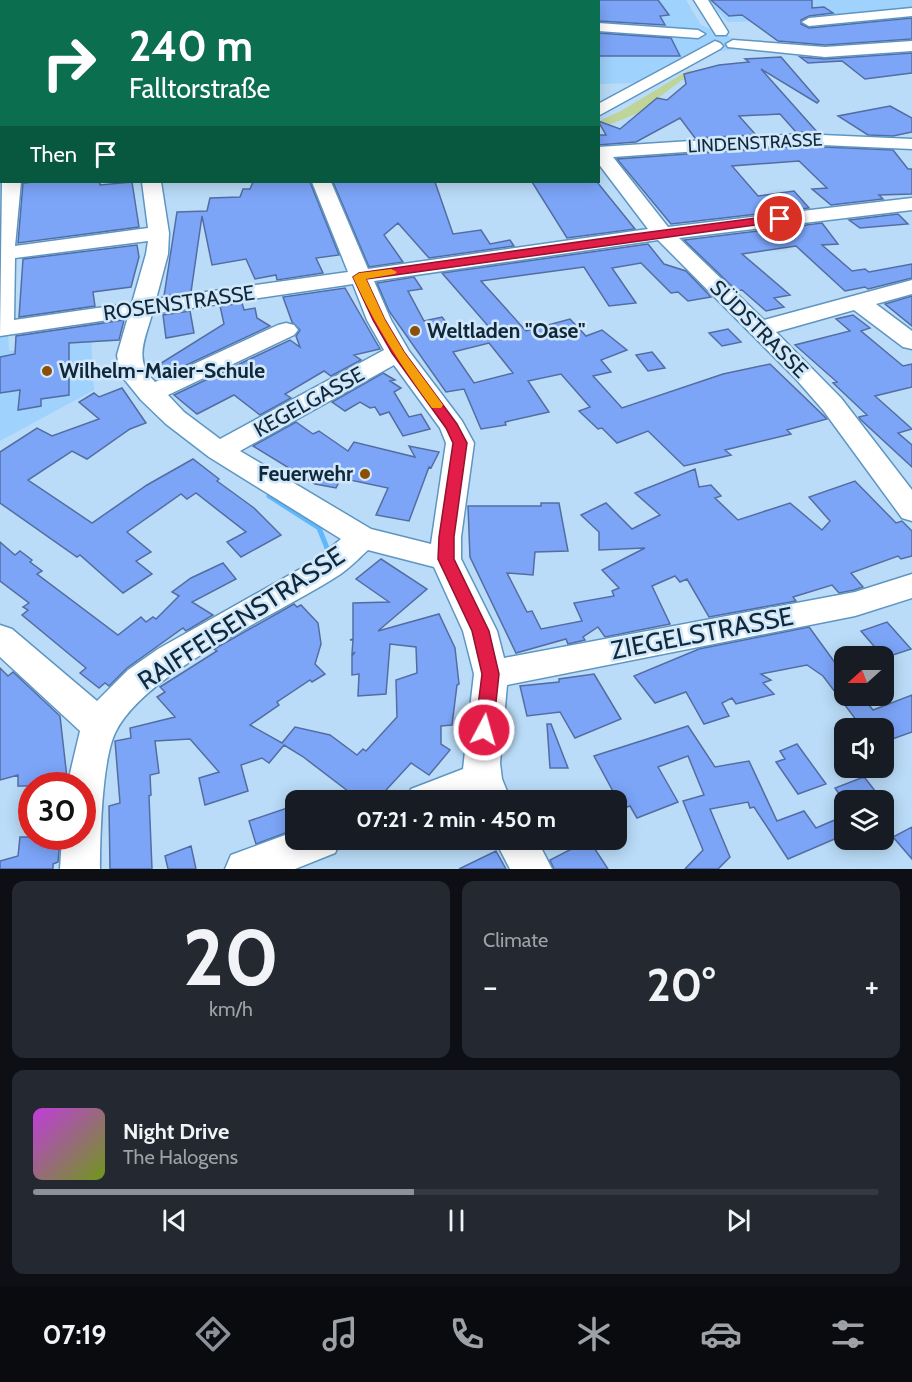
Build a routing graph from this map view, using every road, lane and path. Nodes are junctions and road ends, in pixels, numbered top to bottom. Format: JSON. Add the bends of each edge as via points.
{"nodes":[{"id":1,"x":691,"y":0,"type":"edge"},
{"id":2,"x":701,"y":0,"type":"edge"},
{"id":3,"x":912,"y":12,"type":"edge"},
{"id":4,"x":809,"y":22,"type":"dead end"},
{"id":5,"x":600,"y":27,"type":"edge"},
{"id":6,"x":705,"y":41,"type":"junction"},
{"id":7,"x":912,"y":46,"type":"edge"},
{"id":8,"x":600,"y":110,"type":"edge"},
{"id":9,"x":912,"y":144,"type":"edge"},
{"id":10,"x":600,"y":153,"type":"edge"},
{"id":11,"x":600,"y":154,"type":"edge"},
{"id":12,"x":11,"y":183,"type":"edge"},
{"id":13,"x":152,"y":183,"type":"edge"},
{"id":14,"x":321,"y":183,"type":"edge"},
{"id":15,"x":912,"y":204,"type":"edge"},
{"id":16,"x":159,"y":232,"type":"junction"},
{"id":17,"x":662,"y":233,"type":"junction"},
{"id":18,"x":2,"y":254,"type":"edge"},
{"id":19,"x":359,"y":277,"type":"junction"},
{"id":20,"x":912,"y":287,"type":"edge"},
{"id":21,"x":857,"y":301,"type":"junction"},
{"id":22,"x":144,"y":308,"type":"junction"},
{"id":23,"x":1,"y":329,"type":"edge"},
{"id":24,"x":759,"y":329,"type":"junction"},
{"id":25,"x":286,"y":330,"type":"dead end"},
{"id":26,"x":912,"y":342,"type":"edge"},
{"id":27,"x":398,"y":353,"type":"junction"},
{"id":28,"x":150,"y":394,"type":"junction"},
{"id":29,"x":219,"y":451,"type":"junction"},
{"id":30,"x":912,"y":511,"type":"edge"},
{"id":31,"x":362,"y":538,"type":"junction"},
{"id":32,"x":446,"y":559,"type":"junction"},
{"id":33,"x":912,"y":586,"type":"edge"},
{"id":34,"x":0,"y":638,"type":"edge"},
{"id":35,"x":491,"y":674,"type":"junction"},
{"id":36,"x":99,"y":726,"type":"junction"},
{"id":37,"x":488,"y":790,"type":"edge"},
{"id":38,"x":295,"y":850,"type":"edge"},
{"id":39,"x":520,"y":850,"type":"edge"},
{"id":40,"x":80,"y":869,"type":"edge"},
{"id":41,"x":245,"y":869,"type":"edge"},
{"id":42,"x":532,"y":869,"type":"edge"}],
"edges":[{"from":1,"to":6,"type":"street"},
{"from":2,"to":6,"type":"street"},
{"from":3,"to":4,"type":"street"},
{"from":5,"to":6,"type":"street","via":[[654,31]]},
{"from":6,"to":7,"type":"street","via":[[825,52]]},
{"from":6,"to":8,"type":"street"},
{"from":9,"to":10,"type":"street","name":"LINDENSTRASSE","via":[[800,139]]},
{"from":11,"to":17,"type":"street","name":"SÜDSTRASSE"},
{"from":12,"to":18,"type":"street"},
{"from":13,"to":16,"type":"street"},
{"from":14,"to":19,"type":"street"},
{"from":15,"to":17,"type":"street","name":"ROSENSTRASSE"},
{"from":16,"to":18,"type":"street"},
{"from":16,"to":22,"type":"street"},
{"from":17,"to":19,"type":"street","name":"ROSENSTRASSE"},
{"from":17,"to":24,"type":"street","name":"SÜDSTRASSE"},
{"from":18,"to":23,"type":"street"},
{"from":19,"to":22,"type":"street","name":"ROSENSTRASSE"},
{"from":19,"to":27,"type":"street"},
{"from":20,"to":21,"type":"street"},
{"from":21,"to":24,"type":"street"},
{"from":21,"to":26,"type":"street"},
{"from":22,"to":23,"type":"street","name":"ROSENSTRASSE"},
{"from":22,"to":28,"type":"street","via":[[129,355],[133,374]]},
{"from":24,"to":30,"type":"street","name":"SÜDSTRASSE","via":[[832,404]]},
{"from":25,"to":28,"type":"street"},
{"from":27,"to":29,"type":"street","name":"KEGELGASSE"},
{"from":27,"to":32,"type":"street","via":[[460,443]]},
{"from":28,"to":29,"type":"street"},
{"from":29,"to":31,"type":"street"},
{"from":31,"to":32,"type":"street"},
{"from":31,"to":36,"type":"street","name":"RAIFFEISENSTRASSE","via":[[329,567],[153,670],[117,700]]},
{"from":32,"to":35,"type":"street","via":[[480,631]]},
{"from":33,"to":35,"type":"street","name":"ZIEGELSTRASSE","via":[[855,604]]},
{"from":34,"to":36,"type":"street"},
{"from":35,"to":37,"type":"street","via":[[481,763]]},
{"from":36,"to":40,"type":"street","name":"RAIFFEISENSTRASSE","via":[[91,756]]},
{"from":38,"to":41,"type":"street"},
{"from":39,"to":42,"type":"street"}]}
